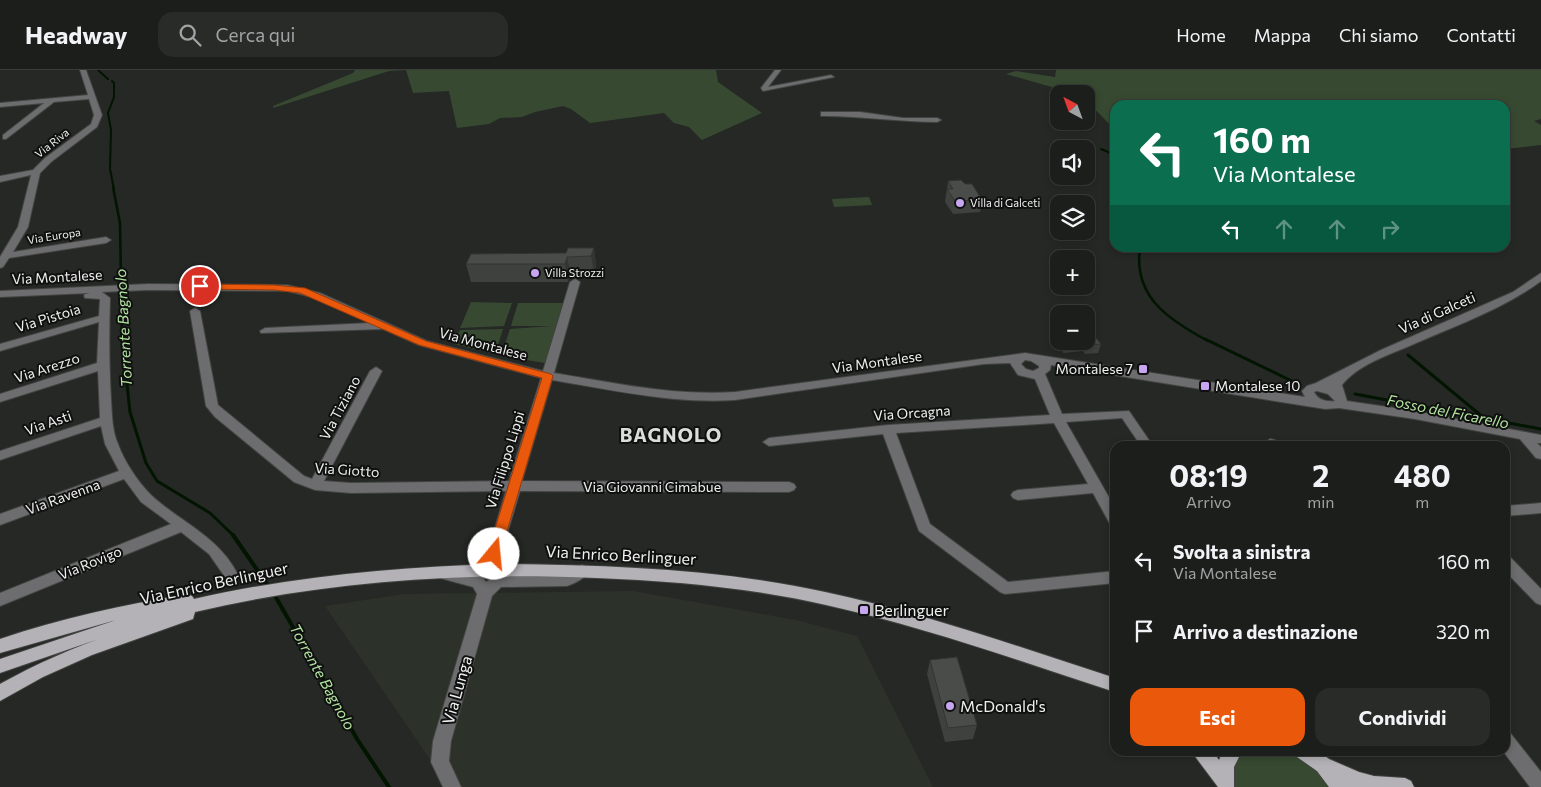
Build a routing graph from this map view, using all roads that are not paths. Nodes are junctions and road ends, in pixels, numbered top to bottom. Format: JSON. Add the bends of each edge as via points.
{"nodes":[{"id":1,"x":84,"y":70,"type":"edge"},
{"id":2,"x":778,"y":70,"type":"edge"},
{"id":3,"x":831,"y":77,"type":"dead end"},
{"id":4,"x":93,"y":97,"type":"junction"},
{"id":5,"x":53,"y":100,"type":"junction"},
{"id":6,"x":0,"y":105,"type":"edge"},
{"id":7,"x":824,"y":114,"type":"dead end"},
{"id":8,"x":937,"y":120,"type":"dead end"},
{"id":9,"x":6,"y":137,"type":"dead end"},
{"id":10,"x":36,"y":172,"type":"junction"},
{"id":11,"x":0,"y":179,"type":"edge"},
{"id":12,"x":106,"y":240,"type":"dead end"},
{"id":13,"x":6,"y":256,"type":"junction"},
{"id":14,"x":0,"y":265,"type":"edge"},
{"id":15,"x":1541,"y":276,"type":"edge"},
{"id":16,"x":575,"y":282,"type":"dead end"},
{"id":17,"x":55,"y":293,"type":"junction"},
{"id":18,"x":0,"y":294,"type":"edge"},
{"id":19,"x":195,"y":311,"type":"dead end"},
{"id":20,"x":106,"y":317,"type":"junction"},
{"id":21,"x":382,"y":326,"type":"junction"},
{"id":22,"x":265,"y":331,"type":"dead end"},
{"id":23,"x":0,"y":348,"type":"edge"},
{"id":24,"x":1019,"y":364,"type":"junction"},
{"id":25,"x":103,"y":365,"type":"junction"},
{"id":26,"x":1041,"y":368,"type":"junction"},
{"id":27,"x":376,"y":371,"type":"dead end"},
{"id":28,"x":548,"y":376,"type":"junction"},
{"id":29,"x":1343,"y":376,"type":"junction"},
{"id":30,"x":1314,"y":388,"type":"junction"},
{"id":31,"x":1280,"y":396,"type":"junction"},
{"id":32,"x":0,"y":398,"type":"edge"},
{"id":33,"x":1339,"y":399,"type":"junction"},
{"id":34,"x":1318,"y":403,"type":"junction"},
{"id":35,"x":1058,"y":418,"type":"junction"},
{"id":36,"x":106,"y":420,"type":"junction"},
{"id":37,"x":888,"y":429,"type":"junction"},
{"id":38,"x":1523,"y":435,"type":"junction"},
{"id":39,"x":1541,"y":439,"type":"edge"},
{"id":40,"x":1144,"y":441,"type":"edge"},
{"id":41,"x":769,"y":442,"type":"dead end"},
{"id":42,"x":1541,"y":455,"type":"edge"},
{"id":43,"x":0,"y":456,"type":"edge"},
{"id":44,"x":127,"y":473,"type":"junction"},
{"id":45,"x":315,"y":485,"type":"junction"},
{"id":46,"x":514,"y":486,"type":"junction"},
{"id":47,"x":789,"y":488,"type":"dead end"},
{"id":48,"x":1097,"y":488,"type":"junction"},
{"id":49,"x":1018,"y":495,"type":"dead end"},
{"id":50,"x":1541,"y":508,"type":"edge"},
{"id":51,"x":1110,"y":511,"type":"edge"},
{"id":52,"x":1510,"y":511,"type":"edge"},
{"id":53,"x":0,"y":520,"type":"edge"},
{"id":54,"x":181,"y":526,"type":"junction"},
{"id":55,"x":494,"y":554,"type":"dead end"},
{"id":56,"x":1510,"y":566,"type":"edge"},
{"id":57,"x":433,"y":571,"type":"junction"},
{"id":58,"x":582,"y":571,"type":"junction"},
{"id":59,"x":230,"y":573,"type":"dead end"},
{"id":60,"x":1110,"y":578,"type":"edge"},
{"id":61,"x":485,"y":593,"type":"junction"},
{"id":62,"x":241,"y":595,"type":"junction"},
{"id":63,"x":1541,"y":599,"type":"edge"},
{"id":64,"x":0,"y":600,"type":"edge"},
{"id":65,"x":213,"y":601,"type":"junction"},
{"id":66,"x":20,"y":639,"type":"junction"},
{"id":67,"x":0,"y":641,"type":"edge"},
{"id":68,"x":0,"y":646,"type":"edge"},
{"id":69,"x":0,"y":666,"type":"edge"},
{"id":70,"x":1090,"y":677,"type":"junction"},
{"id":71,"x":1110,"y":683,"type":"edge"},
{"id":72,"x":1110,"y":688,"type":"edge"},
{"id":73,"x":0,"y":693,"type":"edge"},
{"id":74,"x":1510,"y":746,"type":"edge"},
{"id":75,"x":1204,"y":756,"type":"edge"},
{"id":76,"x":1231,"y":756,"type":"edge"},
{"id":77,"x":1310,"y":756,"type":"edge"},
{"id":78,"x":1323,"y":765,"type":"junction"},
{"id":79,"x":1226,"y":784,"type":"edge"},
{"id":80,"x":1541,"y":786,"type":"edge"},
{"id":81,"x":452,"y":787,"type":"edge"},
{"id":82,"x":1341,"y":787,"type":"edge"},
{"id":83,"x":1405,"y":787,"type":"edge"}],
"edges":[{"from":1,"to":4,"type":"street","name":"Via Riva"},
{"from":2,"to":3,"type":"street","via":[[765,90]]},
{"from":4,"to":5,"type":"street"},
{"from":4,"to":10,"type":"street","name":"Via Riva","via":[[98,114],[94,125]]},
{"from":5,"to":6,"type":"street"},
{"from":5,"to":9,"type":"street"},
{"from":7,"to":8,"type":"street"},
{"from":10,"to":11,"type":"street"},
{"from":10,"to":13,"type":"street","name":"Via Riva","via":[[23,227]]},
{"from":12,"to":13,"type":"street","name":"Via Europa"},
{"from":13,"to":14,"type":"street","name":"Via Riva"},
{"from":15,"to":29,"type":"street","name":"Via di Galceti","via":[[1517,294],[1385,352]]},
{"from":16,"to":28,"type":"street","name":"Via Filippo Lippi"},
{"from":17,"to":18,"type":"street","name":"Via Montalese"},
{"from":17,"to":20,"type":"street","via":[[53,296],[57,297],[104,296]]},
{"from":17,"to":21,"type":"street","name":"Via Montalese","via":[[228,286],[294,289],[316,295]]},
{"from":19,"to":45,"type":"street","name":"Via Giotto","via":[[212,406],[300,479]]},
{"from":20,"to":23,"type":"street","name":"Via Pistoia"},
{"from":20,"to":25,"type":"street"},
{"from":21,"to":22,"type":"street"},
{"from":21,"to":28,"type":"street","name":"Via Montalese","via":[[423,343]]},
{"from":24,"to":26,"type":"street","name":"Via Montalese","via":[[1031,375]]},
{"from":24,"to":26,"type":"street","name":"Via Montalese","via":[[1031,357]]},
{"from":24,"to":28,"type":"street","name":"Via Montalese","via":[[966,366],[707,398],[662,396]]},
{"from":25,"to":32,"type":"street","name":"Via Arezzo"},
{"from":25,"to":36,"type":"street"},
{"from":26,"to":31,"type":"street","name":"Via Montalese","via":[[1071,364]]},
{"from":26,"to":35,"type":"street"},
{"from":27,"to":45,"type":"street","name":"Via Tiziano"},
{"from":28,"to":46,"type":"street","name":"Via Filippo Lippi"},
{"from":29,"to":30,"type":"street","name":"Via di Galceti"},
{"from":29,"to":33,"type":"street","via":[[1336,385]]},
{"from":30,"to":31,"type":"street","name":"Via Montalese"},
{"from":30,"to":33,"type":"street","name":"Via Montalese","via":[[1332,391]]},
{"from":30,"to":34,"type":"street","via":[[1310,396]]},
{"from":31,"to":34,"type":"street","name":"Via Montalese"},
{"from":33,"to":34,"type":"street","name":"Via Montalese","via":[[1332,406]]},
{"from":33,"to":38,"type":"street","name":"Via Montalese","via":[[1365,409]]},
{"from":35,"to":37,"type":"street","name":"Via Orcagna"},
{"from":35,"to":40,"type":"street","name":"Via Orcagna","via":[[1125,414]]},
{"from":35,"to":48,"type":"street"},
{"from":36,"to":43,"type":"street","name":"Via Asti"},
{"from":36,"to":44,"type":"street","via":[[111,444]]},
{"from":37,"to":41,"type":"street","name":"Via Orcagna"},
{"from":37,"to":60,"type":"street","via":[[924,527],[1006,588]]},
{"from":38,"to":39,"type":"street","name":"Via Montalese"},
{"from":38,"to":42,"type":"street"},
{"from":44,"to":53,"type":"street","name":"Via Ravenna"},
{"from":44,"to":54,"type":"street","via":[[146,498]]},
{"from":45,"to":46,"type":"street","name":"Via Giotto","via":[[351,488]]},
{"from":46,"to":47,"type":"street","name":"Via Giovanni Cimabue"},
{"from":46,"to":55,"type":"street","name":"Via Filippo Lippi"},
{"from":48,"to":49,"type":"street"},
{"from":48,"to":51,"type":"street"},
{"from":50,"to":52,"type":"street"},
{"from":54,"to":59,"type":"street","via":[[214,550]]},
{"from":54,"to":64,"type":"street","name":"Via Rovigo"},
{"from":56,"to":63,"type":"street"},
{"from":57,"to":58,"type":"main road","name":"Via Enrico Berlinguer"},
{"from":57,"to":61,"type":"street","via":[[478,582]]},
{"from":57,"to":62,"type":"main road","name":"Via Enrico Berlinguer","via":[[298,585]]},
{"from":58,"to":61,"type":"street","via":[[567,580],[497,581]]},
{"from":58,"to":70,"type":"main road","name":"Via Enrico Berlinguer","via":[[719,581],[822,598],[939,627]]},
{"from":61,"to":81,"type":"street","name":"Via Lunga","via":[[442,741],[440,762]]},
{"from":62,"to":65,"type":"main road","name":"Via Enrico Berlinguer"},
{"from":62,"to":66,"type":"main road","via":[[188,599],[111,614]]},
{"from":65,"to":69,"type":"main road","name":"Via Enrico Berlinguer","via":[[106,629]]},
{"from":65,"to":73,"type":"main road","via":[[184,616],[66,659]]},
{"from":66,"to":67,"type":"main road"},
{"from":66,"to":68,"type":"main road"},
{"from":70,"to":71,"type":"main road"},
{"from":70,"to":72,"type":"main road"},
{"from":74,"to":80,"type":"street"},
{"from":75,"to":79,"type":"main road"},
{"from":76,"to":79,"type":"main road","via":[[1226,766]]},
{"from":77,"to":78,"type":"main road"},
{"from":78,"to":82,"type":"main road"},
{"from":78,"to":83,"type":"main road","via":[[1358,781]]}]}
